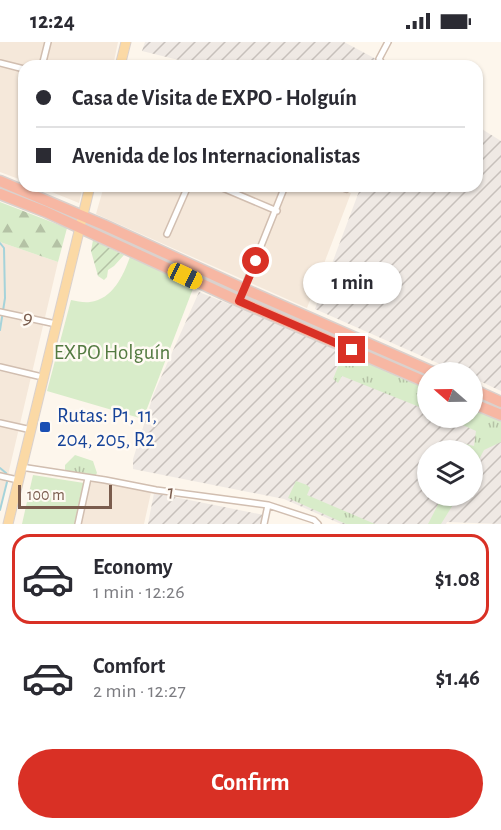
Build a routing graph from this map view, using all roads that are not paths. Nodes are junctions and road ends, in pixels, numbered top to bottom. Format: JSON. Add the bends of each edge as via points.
{"nodes":[{"id":1,"x":48,"y":42,"type":"edge"},
{"id":2,"x":126,"y":42,"type":"edge"},
{"id":3,"x":388,"y":42,"type":"edge"},
{"id":4,"x":44,"y":60,"type":"edge"},
{"id":5,"x":122,"y":60,"type":"edge"},
{"id":6,"x":380,"y":60,"type":"edge"},
{"id":7,"x":0,"y":63,"type":"edge"},
{"id":8,"x":18,"y":68,"type":"edge"},
{"id":9,"x":0,"y":181,"type":"edge"},
{"id":10,"x":18,"y":189,"type":"edge"},
{"id":11,"x":26,"y":192,"type":"edge"},
{"id":12,"x":88,"y":192,"type":"edge"},
{"id":13,"x":185,"y":192,"type":"edge"},
{"id":14,"x":232,"y":192,"type":"edge"},
{"id":15,"x":283,"y":192,"type":"edge"},
{"id":16,"x":0,"y":194,"type":"edge"},
{"id":17,"x":277,"y":211,"type":"junction"},
{"id":18,"x":82,"y":216,"type":"junction"},
{"id":19,"x":79,"y":227,"type":"junction"},
{"id":20,"x":167,"y":234,"type":"dead end"},
{"id":21,"x":244,"y":290,"type":"junction"},
{"id":22,"x":239,"y":301,"type":"junction"},
{"id":23,"x":0,"y":312,"type":"edge"},
{"id":24,"x":56,"y":324,"type":"junction"},
{"id":25,"x":417,"y":365,"type":"edge"},
{"id":26,"x":0,"y":367,"type":"edge"},
{"id":27,"x":38,"y":376,"type":"dead end"},
{"id":28,"x":417,"y":378,"type":"edge"},
{"id":29,"x":483,"y":394,"type":"edge"},
{"id":30,"x":501,"y":402,"type":"edge"},
{"id":31,"x":483,"y":408,"type":"edge"},
{"id":32,"x":501,"y":415,"type":"edge"},
{"id":33,"x":0,"y":423,"type":"edge"},
{"id":34,"x":27,"y":429,"type":"dead end"},
{"id":35,"x":21,"y":468,"type":"junction"},
{"id":36,"x":0,"y":476,"type":"edge"},
{"id":37,"x":88,"y":478,"type":"junction"},
{"id":38,"x":18,"y":480,"type":"junction"},
{"id":39,"x":268,"y":505,"type":"junction"},
{"id":40,"x":8,"y":524,"type":"edge"},
{"id":41,"x":78,"y":524,"type":"edge"},
{"id":42,"x":264,"y":524,"type":"edge"},
{"id":43,"x":318,"y":524,"type":"edge"}],
"edges":[{"from":1,"to":4,"type":"street"},
{"from":2,"to":5,"type":"main road"},
{"from":3,"to":6,"type":"street"},
{"from":7,"to":8,"type":"street"},
{"from":9,"to":10,"type":"highway"},
{"from":11,"to":18,"type":"highway"},
{"from":12,"to":18,"type":"main road"},
{"from":13,"to":20,"type":"street"},
{"from":14,"to":17,"type":"street"},
{"from":15,"to":17,"type":"street"},
{"from":16,"to":19,"type":"highway"},
{"from":17,"to":21,"type":"street"},
{"from":18,"to":19,"type":"main road"},
{"from":18,"to":21,"type":"highway"},
{"from":19,"to":22,"type":"highway"},
{"from":19,"to":24,"type":"main road"},
{"from":21,"to":22,"type":"street"},
{"from":21,"to":25,"type":"highway"},
{"from":22,"to":28,"type":"highway"},
{"from":23,"to":24,"type":"street","name":"9"},
{"from":24,"to":35,"type":"main road"},
{"from":26,"to":27,"type":"street"},
{"from":29,"to":30,"type":"highway"},
{"from":31,"to":32,"type":"highway"},
{"from":33,"to":34,"type":"street"},
{"from":35,"to":37,"type":"street","name":"1"},
{"from":35,"to":38,"type":"main road"},
{"from":36,"to":38,"type":"street"},
{"from":37,"to":39,"type":"street","name":"1"},
{"from":37,"to":41,"type":"street"},
{"from":38,"to":40,"type":"main road"},
{"from":39,"to":42,"type":"street"},
{"from":39,"to":43,"type":"street","name":"1"}]}
